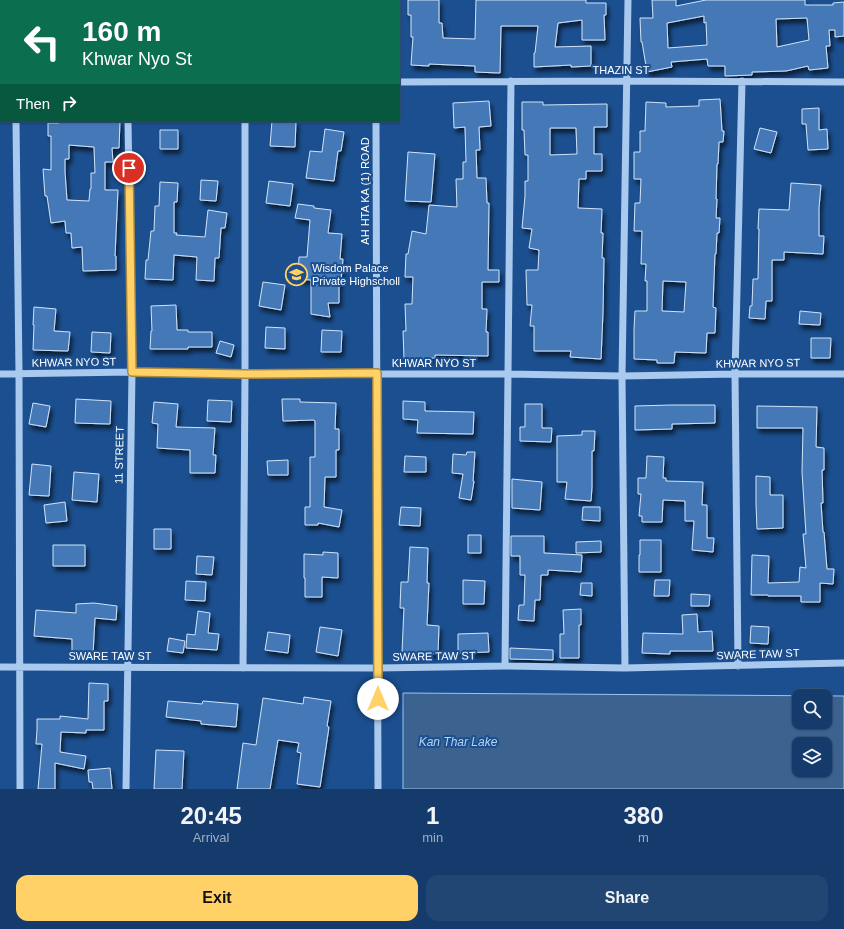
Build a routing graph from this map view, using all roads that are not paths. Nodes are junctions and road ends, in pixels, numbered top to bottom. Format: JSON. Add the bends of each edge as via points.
{"nodes":[{"id":1,"x":628,"y":0,"type":"edge"},
{"id":2,"x":511,"y":81,"type":"junction"},
{"id":3,"x":627,"y":81,"type":"junction"},
{"id":4,"x":742,"y":81,"type":"junction"},
{"id":5,"x":400,"y":82,"type":"edge"},
{"id":6,"x":844,"y":82,"type":"edge"},
{"id":7,"x":16,"y":122,"type":"edge"},
{"id":8,"x":128,"y":122,"type":"edge"},
{"id":9,"x":245,"y":122,"type":"edge"},
{"id":10,"x":376,"y":122,"type":"edge"},
{"id":11,"x":132,"y":372,"type":"junction"},
{"id":12,"x":377,"y":373,"type":"junction"},
{"id":13,"x":0,"y":374,"type":"edge"},
{"id":14,"x":19,"y":374,"type":"junction"},
{"id":15,"x":245,"y":374,"type":"junction"},
{"id":16,"x":508,"y":374,"type":"junction"},
{"id":17,"x":735,"y":374,"type":"junction"},
{"id":18,"x":844,"y":374,"type":"edge"},
{"id":19,"x":622,"y":376,"type":"junction"},
{"id":20,"x":844,"y":663,"type":"edge"},
{"id":21,"x":505,"y":666,"type":"junction"},
{"id":22,"x":738,"y":666,"type":"junction"},
{"id":23,"x":0,"y":667,"type":"edge"},
{"id":24,"x":19,"y":667,"type":"junction"},
{"id":25,"x":127,"y":667,"type":"junction"},
{"id":26,"x":243,"y":668,"type":"junction"},
{"id":27,"x":378,"y":668,"type":"junction"},
{"id":28,"x":624,"y":668,"type":"junction"},
{"id":29,"x":20,"y":789,"type":"edge"},
{"id":30,"x":126,"y":789,"type":"edge"},
{"id":31,"x":378,"y":789,"type":"edge"}],
"edges":[{"from":1,"to":3,"type":"street"},
{"from":2,"to":3,"type":"street","name":"THAZIN ST"},
{"from":2,"to":5,"type":"street","name":"THAZIN ST"},
{"from":2,"to":16,"type":"street"},
{"from":3,"to":4,"type":"street","name":"THAZIN ST"},
{"from":3,"to":19,"type":"street"},
{"from":4,"to":6,"type":"street","name":"THAZIN ST"},
{"from":4,"to":17,"type":"street"},
{"from":7,"to":14,"type":"street"},
{"from":8,"to":11,"type":"street","name":"11 STREET"},
{"from":9,"to":15,"type":"street"},
{"from":10,"to":12,"type":"street","name":"AH HTA KA (1) ROAD"},
{"from":11,"to":14,"type":"street","name":"KHWAR NYO ST"},
{"from":11,"to":15,"type":"street","name":"KHWAR NYO ST"},
{"from":11,"to":25,"type":"street","name":"11 STREET"},
{"from":12,"to":15,"type":"street","name":"KHWAR NYO ST"},
{"from":12,"to":16,"type":"street","name":"KHWAR NYO ST"},
{"from":12,"to":27,"type":"street","name":"AH HTA KA (1) ROAD"},
{"from":13,"to":14,"type":"street","name":"KHWAR NYO ST"},
{"from":14,"to":24,"type":"street"},
{"from":15,"to":26,"type":"street"},
{"from":16,"to":19,"type":"street","name":"KHWAR NYO ST"},
{"from":16,"to":21,"type":"street"},
{"from":17,"to":18,"type":"street","name":"KHWAR NYO ST"},
{"from":17,"to":19,"type":"street","name":"KHWAR NYO ST"},
{"from":17,"to":22,"type":"street"},
{"from":19,"to":28,"type":"street"},
{"from":20,"to":22,"type":"street","name":"SWARE TAW ST"},
{"from":21,"to":27,"type":"street","name":"SWARE TAW ST"},
{"from":21,"to":28,"type":"street","name":"SWARE TAW ST"},
{"from":22,"to":28,"type":"street","name":"SWARE TAW ST"},
{"from":23,"to":24,"type":"street","name":"SWARE TAW ST"},
{"from":24,"to":25,"type":"street","name":"SWARE TAW ST"},
{"from":24,"to":29,"type":"street"},
{"from":25,"to":26,"type":"street","name":"SWARE TAW ST"},
{"from":25,"to":30,"type":"street","name":"11 STREET"},
{"from":26,"to":27,"type":"street","name":"SWARE TAW ST"},
{"from":27,"to":31,"type":"street","name":"AH HTA KA (1) ROAD"}]}
